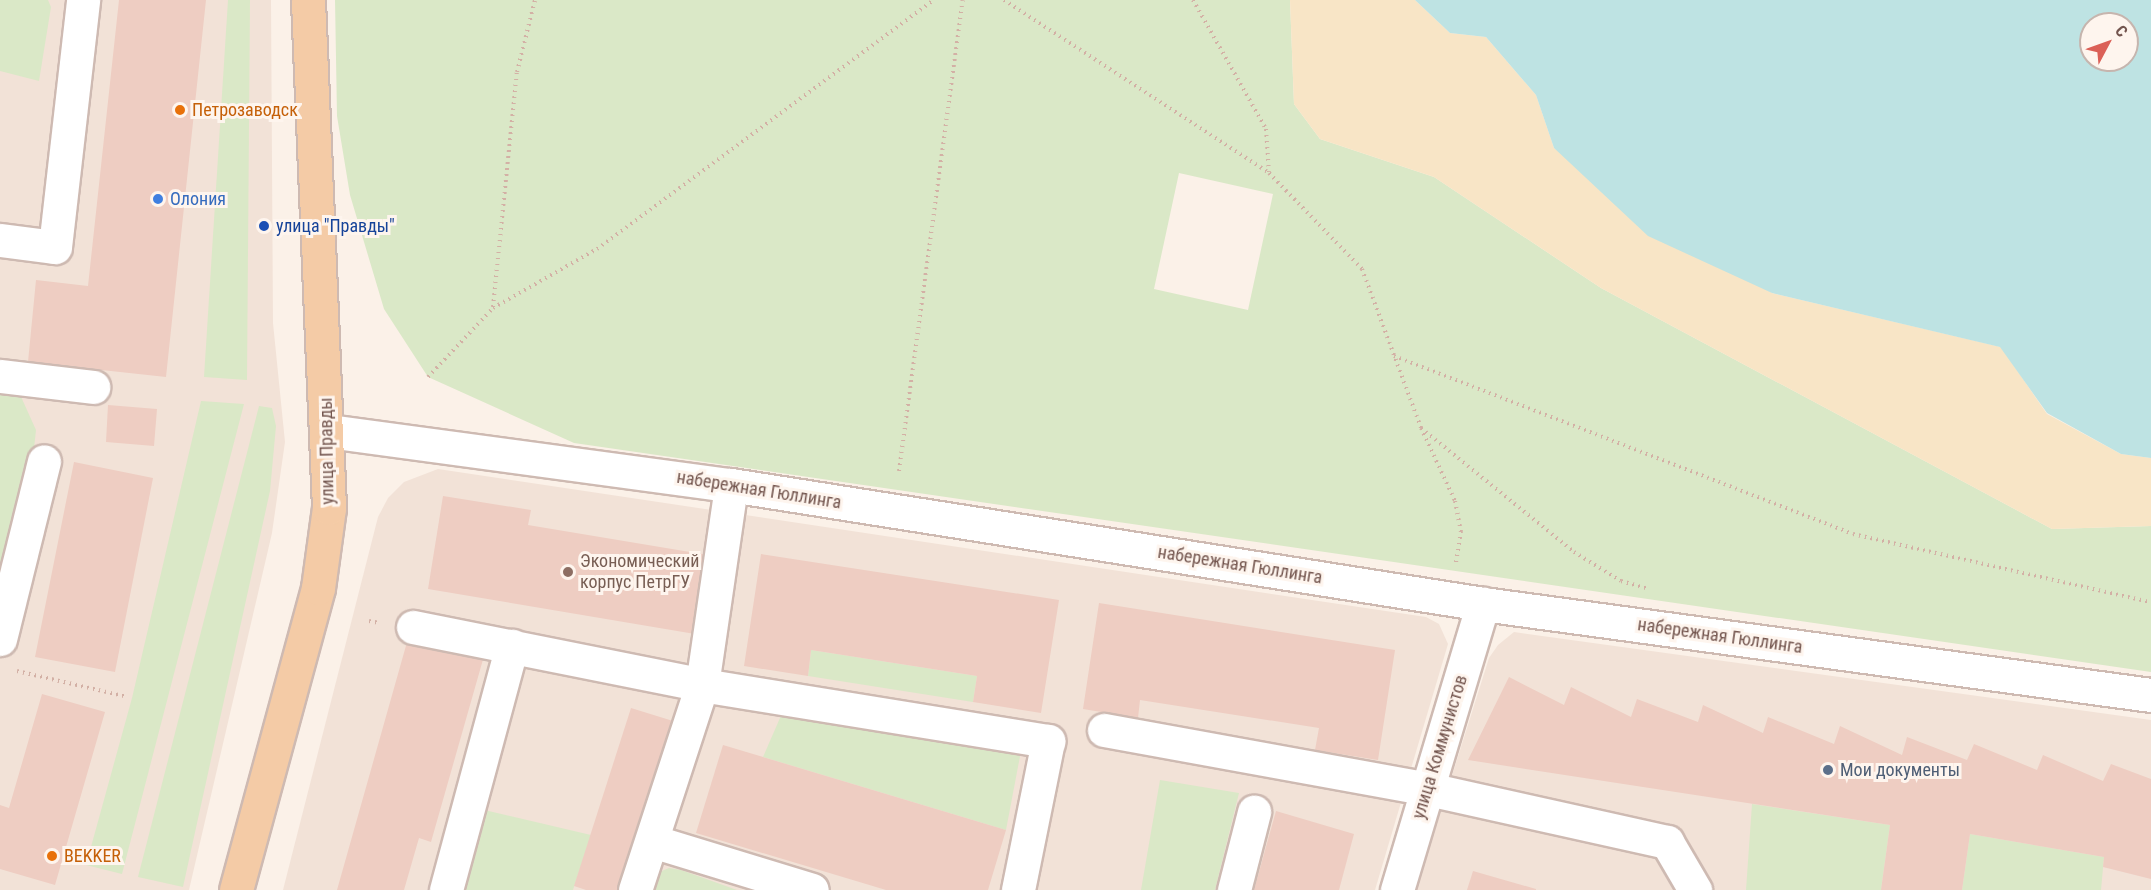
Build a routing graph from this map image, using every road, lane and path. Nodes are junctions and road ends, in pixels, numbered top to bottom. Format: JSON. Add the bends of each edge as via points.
{"nodes":[{"id":1,"x":83,"y":0,"type":"edge"},
{"id":2,"x":308,"y":0,"type":"edge"},
{"id":3,"x":535,"y":0,"type":"edge"},
{"id":4,"x":934,"y":0,"type":"edge"},
{"id":5,"x":963,"y":0,"type":"edge"},
{"id":6,"x":1004,"y":0,"type":"edge"},
{"id":7,"x":1193,"y":0,"type":"edge"},
{"id":8,"x":1269,"y":173,"type":"junction"},
{"id":9,"x":0,"y":240,"type":"edge"},
{"id":10,"x":493,"y":308,"type":"junction"},
{"id":11,"x":1394,"y":356,"type":"junction"},
{"id":12,"x":0,"y":376,"type":"edge"},
{"id":13,"x":428,"y":377,"type":"dead end"},
{"id":14,"x":93,"y":387,"type":"dead end"},
{"id":15,"x":1421,"y":428,"type":"junction"},
{"id":16,"x":329,"y":431,"type":"junction"},
{"id":17,"x":44,"y":461,"type":"dead end"},
{"id":18,"x":899,"y":471,"type":"dead end"},
{"id":19,"x":731,"y":485,"type":"junction"},
{"id":20,"x":1455,"y":571,"type":"dead end"},
{"id":21,"x":1654,"y":590,"type":"dead end"},
{"id":22,"x":2151,"y":602,"type":"edge"},
{"id":23,"x":1483,"y":604,"type":"junction"},
{"id":24,"x":413,"y":627,"type":"dead end"},
{"id":25,"x":0,"y":639,"type":"edge"},
{"id":26,"x":512,"y":646,"type":"junction"},
{"id":27,"x":11,"y":669,"type":"dead end"},
{"id":28,"x":702,"y":685,"type":"junction"},
{"id":29,"x":2151,"y":695,"type":"edge"},
{"id":30,"x":124,"y":696,"type":"dead end"},
{"id":31,"x":1104,"y":730,"type":"dead end"},
{"id":32,"x":1428,"y":789,"type":"junction"},
{"id":33,"x":1254,"y":812,"type":"dead end"},
{"id":34,"x":651,"y":841,"type":"junction"},
{"id":35,"x":236,"y":890,"type":"edge"},
{"id":36,"x":446,"y":890,"type":"edge"},
{"id":37,"x":635,"y":890,"type":"edge"},
{"id":38,"x":812,"y":890,"type":"edge"},
{"id":39,"x":1018,"y":890,"type":"edge"},
{"id":40,"x":1234,"y":890,"type":"edge"},
{"id":41,"x":1397,"y":890,"type":"edge"},
{"id":42,"x":1695,"y":890,"type":"edge"}],
"edges":[{"from":1,"to":9,"type":"street","via":[[55,247]]},
{"from":2,"to":16,"type":"main road","name":"улица Правды"},
{"from":3,"to":10,"type":"path","via":[[518,72]]},
{"from":4,"to":10,"type":"path","via":[[597,249]]},
{"from":5,"to":18,"type":"path"},
{"from":6,"to":8,"type":"path"},
{"from":7,"to":8,"type":"path","via":[[1266,129]]},
{"from":8,"to":11,"type":"path","via":[[1362,269]]},
{"from":10,"to":13,"type":"path"},
{"from":11,"to":15,"type":"path"},
{"from":11,"to":22,"type":"path","via":[[1852,534]]},
{"from":12,"to":14,"type":"street"},
{"from":15,"to":20,"type":"path","via":[[1455,501],[1461,531]]},
{"from":15,"to":21,"type":"path","via":[[1574,552],[1621,581]]},
{"from":16,"to":19,"type":"street","name":"набережная Гюллинга"},
{"from":16,"to":35,"type":"main road","name":"улица Правды","via":[[329,508],[318,588]]},
{"from":17,"to":25,"type":"street"},
{"from":19,"to":23,"type":"street","name":"набережная Гюллинга"},
{"from":19,"to":28,"type":"street"},
{"from":23,"to":29,"type":"street","name":"набережная Гюллинга"},
{"from":23,"to":32,"type":"street","name":"улица Коммунистов"},
{"from":24,"to":26,"type":"street"},
{"from":26,"to":28,"type":"street"},
{"from":26,"to":36,"type":"street"},
{"from":27,"to":30,"type":"path"},
{"from":28,"to":34,"type":"street"},
{"from":28,"to":39,"type":"street","via":[[1048,741]]},
{"from":31,"to":32,"type":"street"},
{"from":32,"to":41,"type":"street","name":"улица Коммунистов"},
{"from":32,"to":42,"type":"street","via":[[1667,842]]},
{"from":33,"to":40,"type":"street"},
{"from":34,"to":37,"type":"street"},
{"from":34,"to":38,"type":"street"}]}
